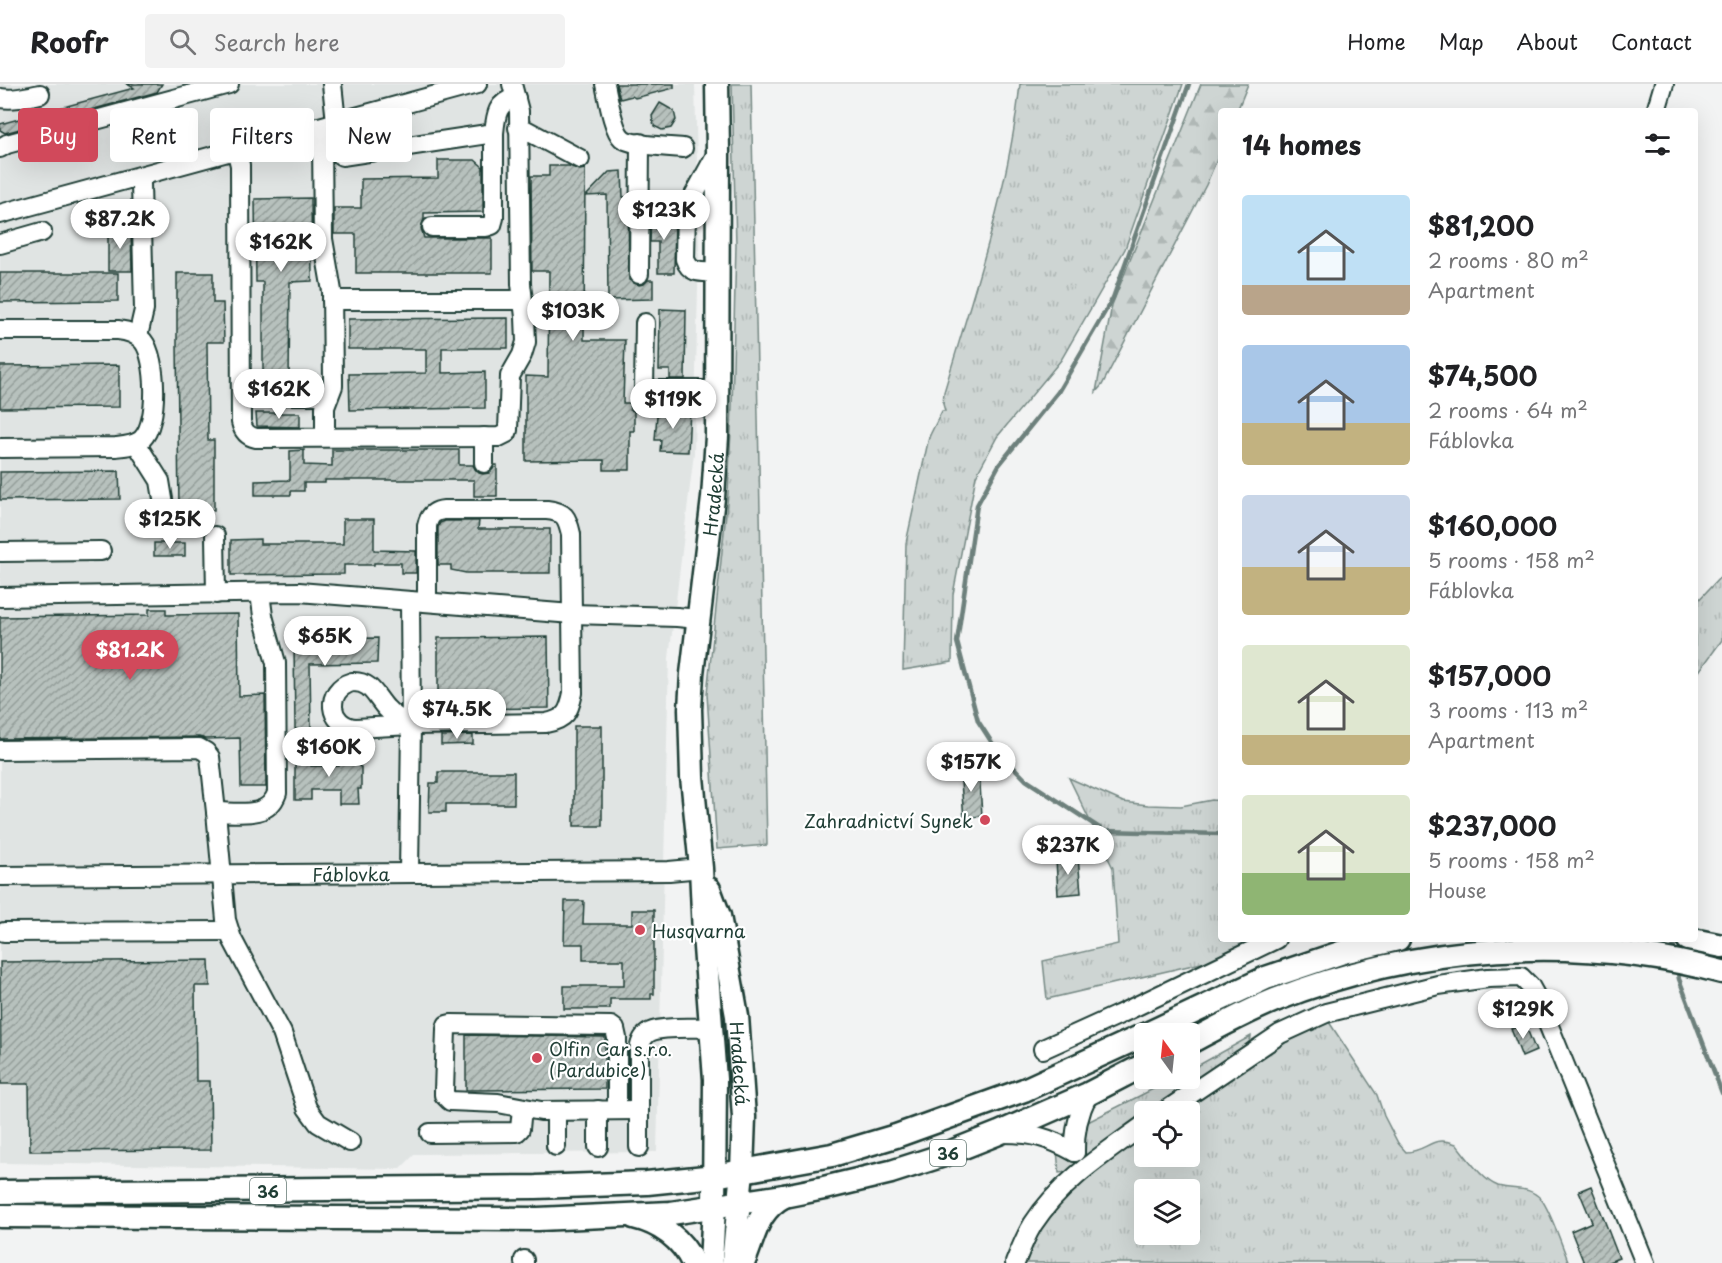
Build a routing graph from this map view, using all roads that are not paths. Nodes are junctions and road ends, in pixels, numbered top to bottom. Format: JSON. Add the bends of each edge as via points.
{"nodes":[{"id":1,"x":228,"y":84,"type":"edge"},
{"id":2,"x":332,"y":84,"type":"edge"},
{"id":3,"x":477,"y":84,"type":"edge"},
{"id":4,"x":605,"y":84,"type":"edge"},
{"id":5,"x":717,"y":84,"type":"edge"},
{"id":6,"x":1664,"y":84,"type":"edge"},
{"id":7,"x":514,"y":91,"type":"edge"},
{"id":8,"x":40,"y":94,"type":"dead end"},
{"id":9,"x":0,"y":98,"type":"edge"},
{"id":10,"x":335,"y":108,"type":"edge"},
{"id":11,"x":388,"y":108,"type":"edge"},
{"id":12,"x":1657,"y":108,"type":"edge"},
{"id":13,"x":326,"y":125,"type":"edge"},
{"id":14,"x":318,"y":127,"type":"junction"},
{"id":15,"x":314,"y":128,"type":"edge"},
{"id":16,"x":519,"y":128,"type":"junction"},
{"id":17,"x":494,"y":133,"type":"junction"},
{"id":18,"x":640,"y":143,"type":"junction"},
{"id":19,"x":412,"y":145,"type":"edge"},
{"id":20,"x":0,"y":148,"type":"edge"},
{"id":21,"x":683,"y":148,"type":"dead end"},
{"id":22,"x":718,"y":152,"type":"junction"},
{"id":23,"x":210,"y":156,"type":"edge"},
{"id":24,"x":580,"y":159,"type":"dead end"},
{"id":25,"x":239,"y":162,"type":"edge"},
{"id":26,"x":141,"y":183,"type":"dead end"},
{"id":27,"x":0,"y":214,"type":"edge"},
{"id":28,"x":432,"y":227,"type":"dead end"},
{"id":29,"x":42,"y":232,"type":"dead end"},
{"id":30,"x":0,"y":244,"type":"edge"},
{"id":31,"x":718,"y":272,"type":"junction"},
{"id":32,"x":639,"y":274,"type":"dead end"},
{"id":33,"x":332,"y":300,"type":"junction"},
{"id":34,"x":522,"y":300,"type":"junction"},
{"id":35,"x":645,"y":323,"type":"dead end"},
{"id":36,"x":0,"y":330,"type":"edge"},
{"id":37,"x":138,"y":336,"type":"junction"},
{"id":38,"x":717,"y":390,"type":"junction"},
{"id":39,"x":270,"y":395,"type":"dead end"},
{"id":40,"x":329,"y":395,"type":"junction"},
{"id":41,"x":325,"y":437,"type":"junction"},
{"id":42,"x":484,"y":437,"type":"junction"},
{"id":43,"x":136,"y":443,"type":"junction"},
{"id":44,"x":0,"y":447,"type":"edge"},
{"id":45,"x":484,"y":463,"type":"dead end"},
{"id":46,"x":164,"y":505,"type":"dead end"},
{"id":47,"x":215,"y":536,"type":"dead end"},
{"id":48,"x":102,"y":551,"type":"dead end"},
{"id":49,"x":0,"y":552,"type":"edge"},
{"id":50,"x":260,"y":593,"type":"junction"},
{"id":51,"x":216,"y":594,"type":"junction"},
{"id":52,"x":0,"y":597,"type":"edge"},
{"id":53,"x":418,"y":601,"type":"junction"},
{"id":54,"x":572,"y":614,"type":"junction"},
{"id":55,"x":698,"y":619,"type":"junction"},
{"id":56,"x":411,"y":725,"type":"junction"},
{"id":57,"x":0,"y":750,"type":"edge"},
{"id":58,"x":216,"y":812,"type":"junction"},
{"id":59,"x":701,"y":868,"type":"junction"},
{"id":60,"x":409,"y":873,"type":"junction"},
{"id":61,"x":222,"y":874,"type":"junction"},
{"id":62,"x":0,"y":876,"type":"edge"},
{"id":63,"x":229,"y":931,"type":"junction"},
{"id":64,"x":4,"y":932,"type":"dead end"},
{"id":65,"x":1698,"y":941,"type":"edge"},
{"id":66,"x":1270,"y":942,"type":"edge"},
{"id":67,"x":1385,"y":942,"type":"edge"},
{"id":68,"x":1722,"y":946,"type":"edge"},
{"id":69,"x":1722,"y":972,"type":"edge"},
{"id":70,"x":1170,"y":1023,"type":"edge"},
{"id":71,"x":712,"y":1028,"type":"junction"},
{"id":72,"x":1200,"y":1037,"type":"edge"},
{"id":73,"x":1134,"y":1040,"type":"edge"},
{"id":74,"x":1043,"y":1049,"type":"dead end"},
{"id":75,"x":1134,"y":1070,"type":"edge"},
{"id":76,"x":1088,"y":1094,"type":"junction"},
{"id":77,"x":1180,"y":1101,"type":"edge"},
{"id":78,"x":522,"y":1108,"type":"junction"},
{"id":79,"x":598,"y":1110,"type":"junction"},
{"id":80,"x":617,"y":1110,"type":"junction"},
{"id":81,"x":639,"y":1110,"type":"junction"},
{"id":82,"x":556,"y":1111,"type":"junction"},
{"id":83,"x":1134,"y":1132,"type":"edge"},
{"id":84,"x":430,"y":1133,"type":"dead end"},
{"id":85,"x":999,"y":1133,"type":"junction"},
{"id":86,"x":351,"y":1142,"type":"dead end"},
{"id":87,"x":556,"y":1146,"type":"dead end"},
{"id":88,"x":639,"y":1147,"type":"dead end"},
{"id":89,"x":598,"y":1148,"type":"dead end"},
{"id":90,"x":742,"y":1171,"type":"junction"},
{"id":91,"x":715,"y":1176,"type":"junction"},
{"id":92,"x":0,"y":1192,"type":"edge"},
{"id":93,"x":784,"y":1196,"type":"junction"},
{"id":94,"x":739,"y":1203,"type":"junction"},
{"id":95,"x":714,"y":1206,"type":"junction"},
{"id":96,"x":0,"y":1216,"type":"edge"},
{"id":97,"x":624,"y":1216,"type":"junction"},
{"id":98,"x":693,"y":1263,"type":"edge"},
{"id":99,"x":711,"y":1263,"type":"edge"},
{"id":100,"x":734,"y":1263,"type":"edge"},
{"id":101,"x":743,"y":1263,"type":"edge"},
{"id":102,"x":1015,"y":1263,"type":"edge"},
{"id":103,"x":1646,"y":1263,"type":"edge"}],
"edges":[{"from":1,"to":20,"type":"street"},
{"from":2,"to":10,"type":"street"},
{"from":3,"to":11,"type":"street"},
{"from":4,"to":18,"type":"street","via":[[619,135],[626,141]]},
{"from":5,"to":22,"type":"main road","name":"Hradecká"},
{"from":6,"to":12,"type":"street"},
{"from":7,"to":16,"type":"street"},
{"from":7,"to":17,"type":"street","via":[[502,104]]},
{"from":8,"to":9,"type":"street"},
{"from":13,"to":14,"type":"street"},
{"from":14,"to":15,"type":"street"},
{"from":14,"to":33,"type":"street","via":[[322,141],[323,239]]},
{"from":16,"to":24,"type":"street"},
{"from":16,"to":34,"type":"street"},
{"from":17,"to":19,"type":"street"},
{"from":17,"to":28,"type":"street","via":[[492,225]]},
{"from":18,"to":21,"type":"street"},
{"from":18,"to":32,"type":"street"},
{"from":22,"to":31,"type":"main road","name":"Hradecká"},
{"from":22,"to":31,"type":"street","via":[[685,217],[687,265],[697,273]]},
{"from":23,"to":27,"type":"street"},
{"from":25,"to":41,"type":"street","via":[[242,428],[256,438]]},
{"from":26,"to":37,"type":"street","via":[[144,310]]},
{"from":29,"to":30,"type":"street"},
{"from":31,"to":38,"type":"main road","name":"Hradecká"},
{"from":33,"to":34,"type":"street"},
{"from":33,"to":40,"type":"street","via":[[333,380]]},
{"from":34,"to":42,"type":"street","via":[[525,342],[510,376],[508,430],[499,437]]},
{"from":35,"to":38,"type":"street","via":[[644,390]]},
{"from":36,"to":37,"type":"street","via":[[118,330]]},
{"from":37,"to":43,"type":"street","via":[[150,357],[153,401],[147,433]]},
{"from":38,"to":55,"type":"main road","name":"Hradecká","via":[[713,498]]},
{"from":39,"to":40,"type":"street"},
{"from":40,"to":41,"type":"street"},
{"from":41,"to":42,"type":"street"},
{"from":42,"to":45,"type":"street"},
{"from":43,"to":44,"type":"street","via":[[116,447]]},
{"from":43,"to":46,"type":"street","via":[[160,482]]},
{"from":47,"to":51,"type":"street"},
{"from":48,"to":49,"type":"street"},
{"from":50,"to":51,"type":"street"},
{"from":50,"to":53,"type":"street"},
{"from":50,"to":58,"type":"street","via":[[276,663],[277,793],[270,806],[258,812]]},
{"from":51,"to":52,"type":"street"},
{"from":53,"to":54,"type":"street"},
{"from":53,"to":54,"type":"street","via":[[427,526],[432,514],[444,510],[547,510],[563,514],[569,525]]},
{"from":53,"to":56,"type":"street"},
{"from":54,"to":55,"type":"street"},
{"from":54,"to":56,"type":"street","via":[[573,693],[565,716],[558,721]]},
{"from":55,"to":59,"type":"main road","name":"Hradecká","via":[[690,708]]},
{"from":56,"to":60,"type":"street"},
{"from":57,"to":58,"type":"street","via":[[199,748],[210,757]]},
{"from":58,"to":61,"type":"street"},
{"from":59,"to":60,"type":"street","name":"Fáblovka"},
{"from":59,"to":71,"type":"main road","name":"Hradecká"},
{"from":59,"to":90,"type":"main road","name":"Hradecká","via":[[718,916],[737,1016],[744,1117]]},
{"from":60,"to":61,"type":"street","name":"Fáblovka"},
{"from":61,"to":62,"type":"street","name":"Fáblovka"},
{"from":61,"to":63,"type":"street"},
{"from":63,"to":64,"type":"street"},
{"from":63,"to":86,"type":"street","via":[[282,1033],[307,1108],[318,1123]]},
{"from":65,"to":68,"type":"main road"},
{"from":66,"to":74,"type":"street"},
{"from":67,"to":70,"type":"main road","number":"36","via":[[1266,978]]},
{"from":69,"to":72,"type":"main road","via":[[1656,957],[1589,950],[1496,950],[1405,962],[1349,975],[1239,1016]]},
{"from":71,"to":81,"type":"street","via":[[662,1029],[644,1037],[639,1051]]},
{"from":71,"to":91,"type":"main road","name":"Hradecká"},
{"from":73,"to":90,"type":"main road","number":"36","via":[[1024,1090],[907,1133],[832,1155]]},
{"from":75,"to":76,"type":"main road","number":"36"},
{"from":76,"to":85,"type":"main road","number":"36"},
{"from":76,"to":85,"type":"street","via":[[1075,1129],[1075,1152],[1041,1136]]},
{"from":77,"to":103,"type":"street","via":[[1280,1034],[1326,1013],[1438,985],[1521,977],[1540,1004]]},
{"from":78,"to":80,"type":"street","via":[[498,1102],[447,1099],[447,1025],[611,1026],[617,1038]]},
{"from":78,"to":82,"type":"street"},
{"from":78,"to":84,"type":"street","via":[[517,1132]]},
{"from":79,"to":80,"type":"street"},
{"from":79,"to":82,"type":"street"},
{"from":79,"to":89,"type":"street"},
{"from":80,"to":81,"type":"street"},
{"from":81,"to":88,"type":"street"},
{"from":82,"to":87,"type":"street"},
{"from":83,"to":102,"type":"street","via":[[1053,1198],[1032,1226]]},
{"from":85,"to":93,"type":"main road","number":"36","via":[[891,1172]]},
{"from":90,"to":91,"type":"main road","number":"36"},
{"from":90,"to":94,"type":"main road","name":"Hradecká"},
{"from":91,"to":92,"type":"main road","number":"36","via":[[536,1187]]},
{"from":91,"to":95,"type":"main road","name":"Hradecká"},
{"from":93,"to":94,"type":"main road","number":"36"},
{"from":93,"to":101,"type":"main road","via":[[759,1219]]},
{"from":94,"to":95,"type":"main road","number":"36"},
{"from":94,"to":100,"type":"main road","name":"Hradecká"},
{"from":95,"to":97,"type":"main road","number":"36"},
{"from":95,"to":99,"type":"main road","name":"Hradecká"},
{"from":96,"to":97,"type":"main road","number":"36"},
{"from":97,"to":98,"type":"main road","via":[[648,1221],[670,1233]]}]}
